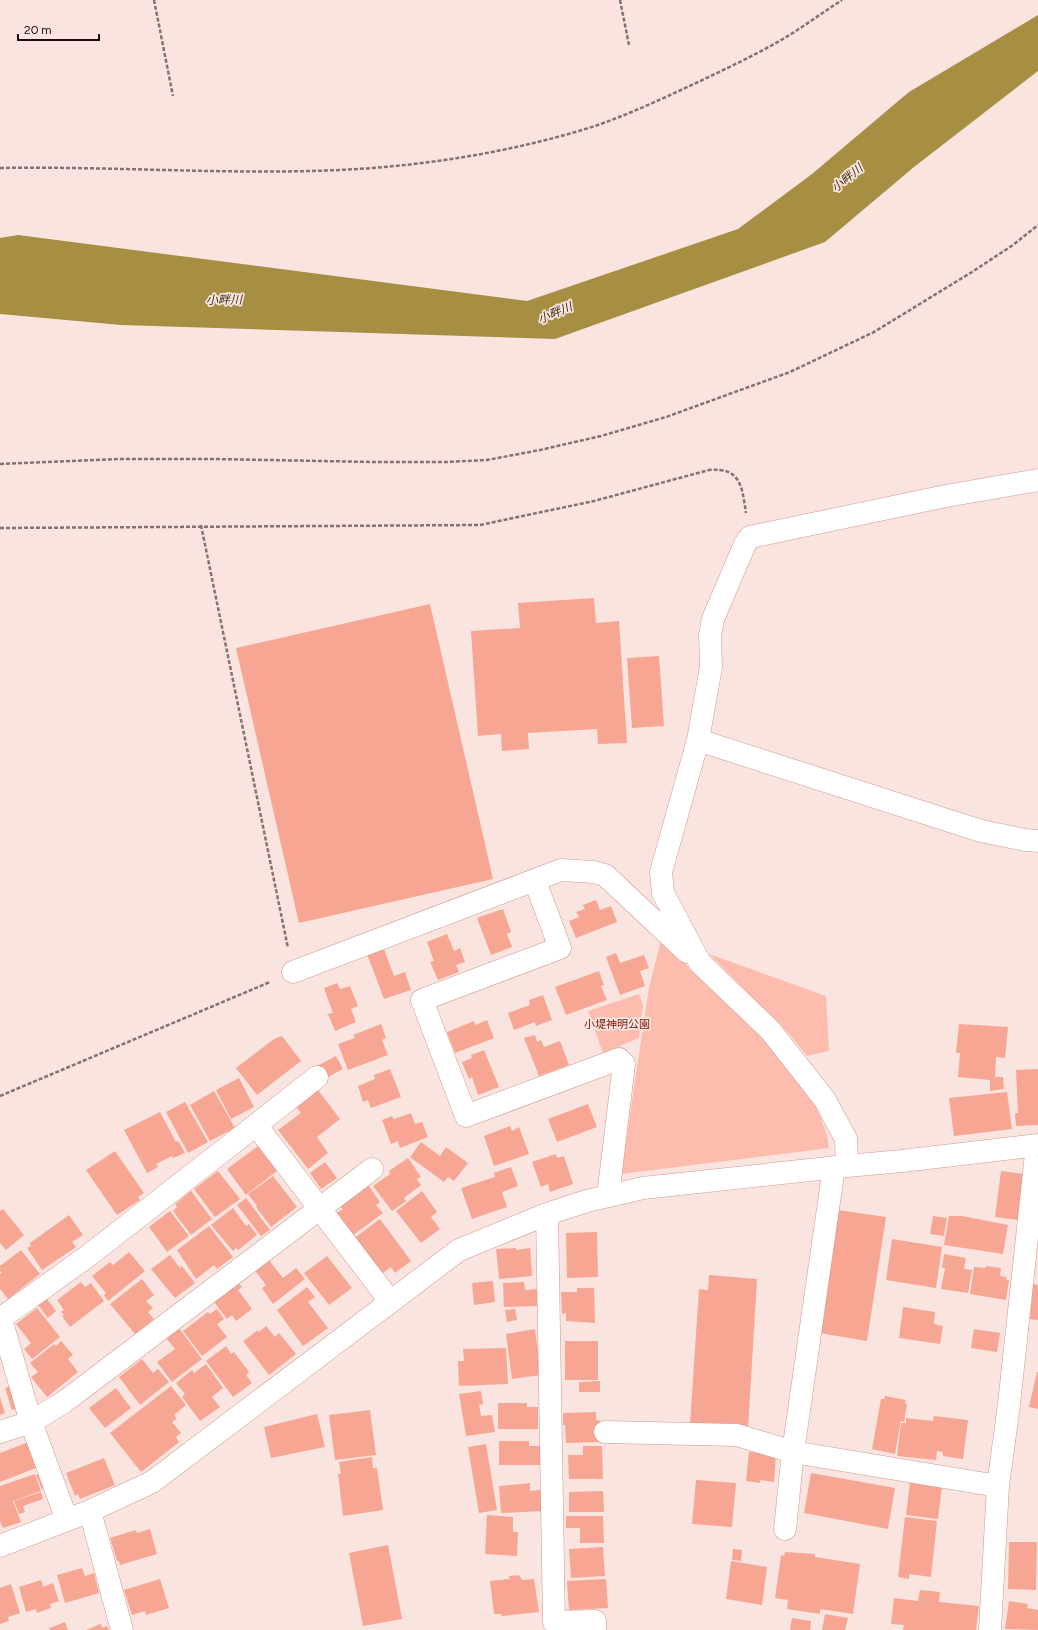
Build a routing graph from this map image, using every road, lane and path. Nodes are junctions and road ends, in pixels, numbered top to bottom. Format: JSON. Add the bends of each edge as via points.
{"nodes":[{"id":1,"x":154,"y":0,"type":"edge"},
{"id":2,"x":620,"y":0,"type":"edge"},
{"id":3,"x":842,"y":0,"type":"edge"},
{"id":4,"x":629,"y":45,"type":"dead end"},
{"id":5,"x":173,"y":96,"type":"dead end"},
{"id":6,"x":0,"y":168,"type":"edge"},
{"id":7,"x":1038,"y":225,"type":"edge"},
{"id":8,"x":0,"y":464,"type":"edge"},
{"id":9,"x":1038,"y":480,"type":"edge"},
{"id":10,"x":201,"y":526,"type":"junction"},
{"id":11,"x":0,"y":528,"type":"edge"},
{"id":12,"x":750,"y":537,"type":"junction"},
{"id":13,"x":698,"y":740,"type":"junction"},
{"id":14,"x":1038,"y":841,"type":"edge"},
{"id":15,"x":535,"y":881,"type":"junction"},
{"id":16,"x":700,"y":963,"type":"junction"},
{"id":17,"x":293,"y":972,"type":"junction"},
{"id":18,"x":317,"y":1077,"type":"dead end"},
{"id":19,"x":0,"y":1096,"type":"edge"},
{"id":20,"x":256,"y":1125,"type":"junction"},
{"id":21,"x":1037,"y":1145,"type":"edge"},
{"id":22,"x":840,"y":1166,"type":"junction"},
{"id":23,"x":372,"y":1169,"type":"dead end"},
{"id":24,"x":608,"y":1196,"type":"junction"},
{"id":25,"x":320,"y":1209,"type":"junction"},
{"id":26,"x":547,"y":1214,"type":"junction"},
{"id":27,"x":1031,"y":1264,"type":"edge"},
{"id":28,"x":390,"y":1301,"type":"junction"},
{"id":29,"x":1,"y":1319,"type":"edge"},
{"id":30,"x":31,"y":1422,"type":"junction"},
{"id":31,"x":0,"y":1432,"type":"edge"},
{"id":32,"x":605,"y":1432,"type":"dead end"},
{"id":33,"x":792,"y":1452,"type":"junction"},
{"id":34,"x":998,"y":1486,"type":"junction"},
{"id":35,"x":90,"y":1511,"type":"junction"},
{"id":36,"x":66,"y":1520,"type":"junction"},
{"id":37,"x":785,"y":1529,"type":"dead end"},
{"id":38,"x":0,"y":1546,"type":"edge"},
{"id":39,"x":122,"y":1630,"type":"edge"},
{"id":40,"x":595,"y":1630,"type":"edge"},
{"id":41,"x":990,"y":1630,"type":"edge"}],
"edges":[{"from":1,"to":5,"type":"path"},
{"from":2,"to":4,"type":"path"},
{"from":3,"to":6,"type":"path","via":[[784,38],[652,104],[596,126],[475,155],[340,170]]},
{"from":7,"to":8,"type":"path","via":[[1013,245],[874,332],[790,372],[666,417],[578,441],[487,460],[447,462],[118,459]]},
{"from":9,"to":12,"type":"street","via":[[938,497]]},
{"from":10,"to":11,"type":"path"},
{"from":10,"to":12,"type":"path","via":[[480,525],[594,501],[721,468],[739,480]]},
{"from":10,"to":17,"type":"path"},
{"from":12,"to":13,"type":"street","via":[[744,544],[712,619],[710,667]]},
{"from":13,"to":14,"type":"street","via":[[981,831]]},
{"from":13,"to":16,"type":"street","via":[[661,872],[664,893]]},
{"from":15,"to":16,"type":"street","via":[[561,870],[594,872],[604,876]]},
{"from":15,"to":17,"type":"street"},
{"from":15,"to":24,"type":"street","via":[[560,948],[422,1000],[466,1116],[620,1059],[624,1064]]},
{"from":16,"to":22,"type":"street","via":[[770,1030],[824,1100],[846,1139]]},
{"from":17,"to":19,"type":"path"},
{"from":18,"to":20,"type":"street"},
{"from":20,"to":25,"type":"street"},
{"from":20,"to":29,"type":"street","via":[[88,1256]]},
{"from":21,"to":22,"type":"street"},
{"from":21,"to":27,"type":"street"},
{"from":22,"to":24,"type":"street","via":[[643,1188]]},
{"from":22,"to":33,"type":"street"},
{"from":23,"to":25,"type":"street"},
{"from":24,"to":26,"type":"street"},
{"from":25,"to":28,"type":"street"},
{"from":25,"to":30,"type":"street","via":[[64,1402]]},
{"from":26,"to":28,"type":"street","via":[[459,1250]]},
{"from":26,"to":40,"type":"street","via":[[554,1622],[595,1621]]},
{"from":27,"to":34,"type":"street"},
{"from":28,"to":35,"type":"street","via":[[152,1482]]},
{"from":29,"to":30,"type":"street"},
{"from":30,"to":31,"type":"street"},
{"from":30,"to":36,"type":"street"},
{"from":32,"to":33,"type":"street","via":[[737,1435]]},
{"from":33,"to":34,"type":"street"},
{"from":33,"to":37,"type":"street"},
{"from":34,"to":41,"type":"street"},
{"from":35,"to":36,"type":"street"},
{"from":35,"to":39,"type":"street"},
{"from":36,"to":38,"type":"street"}]}
